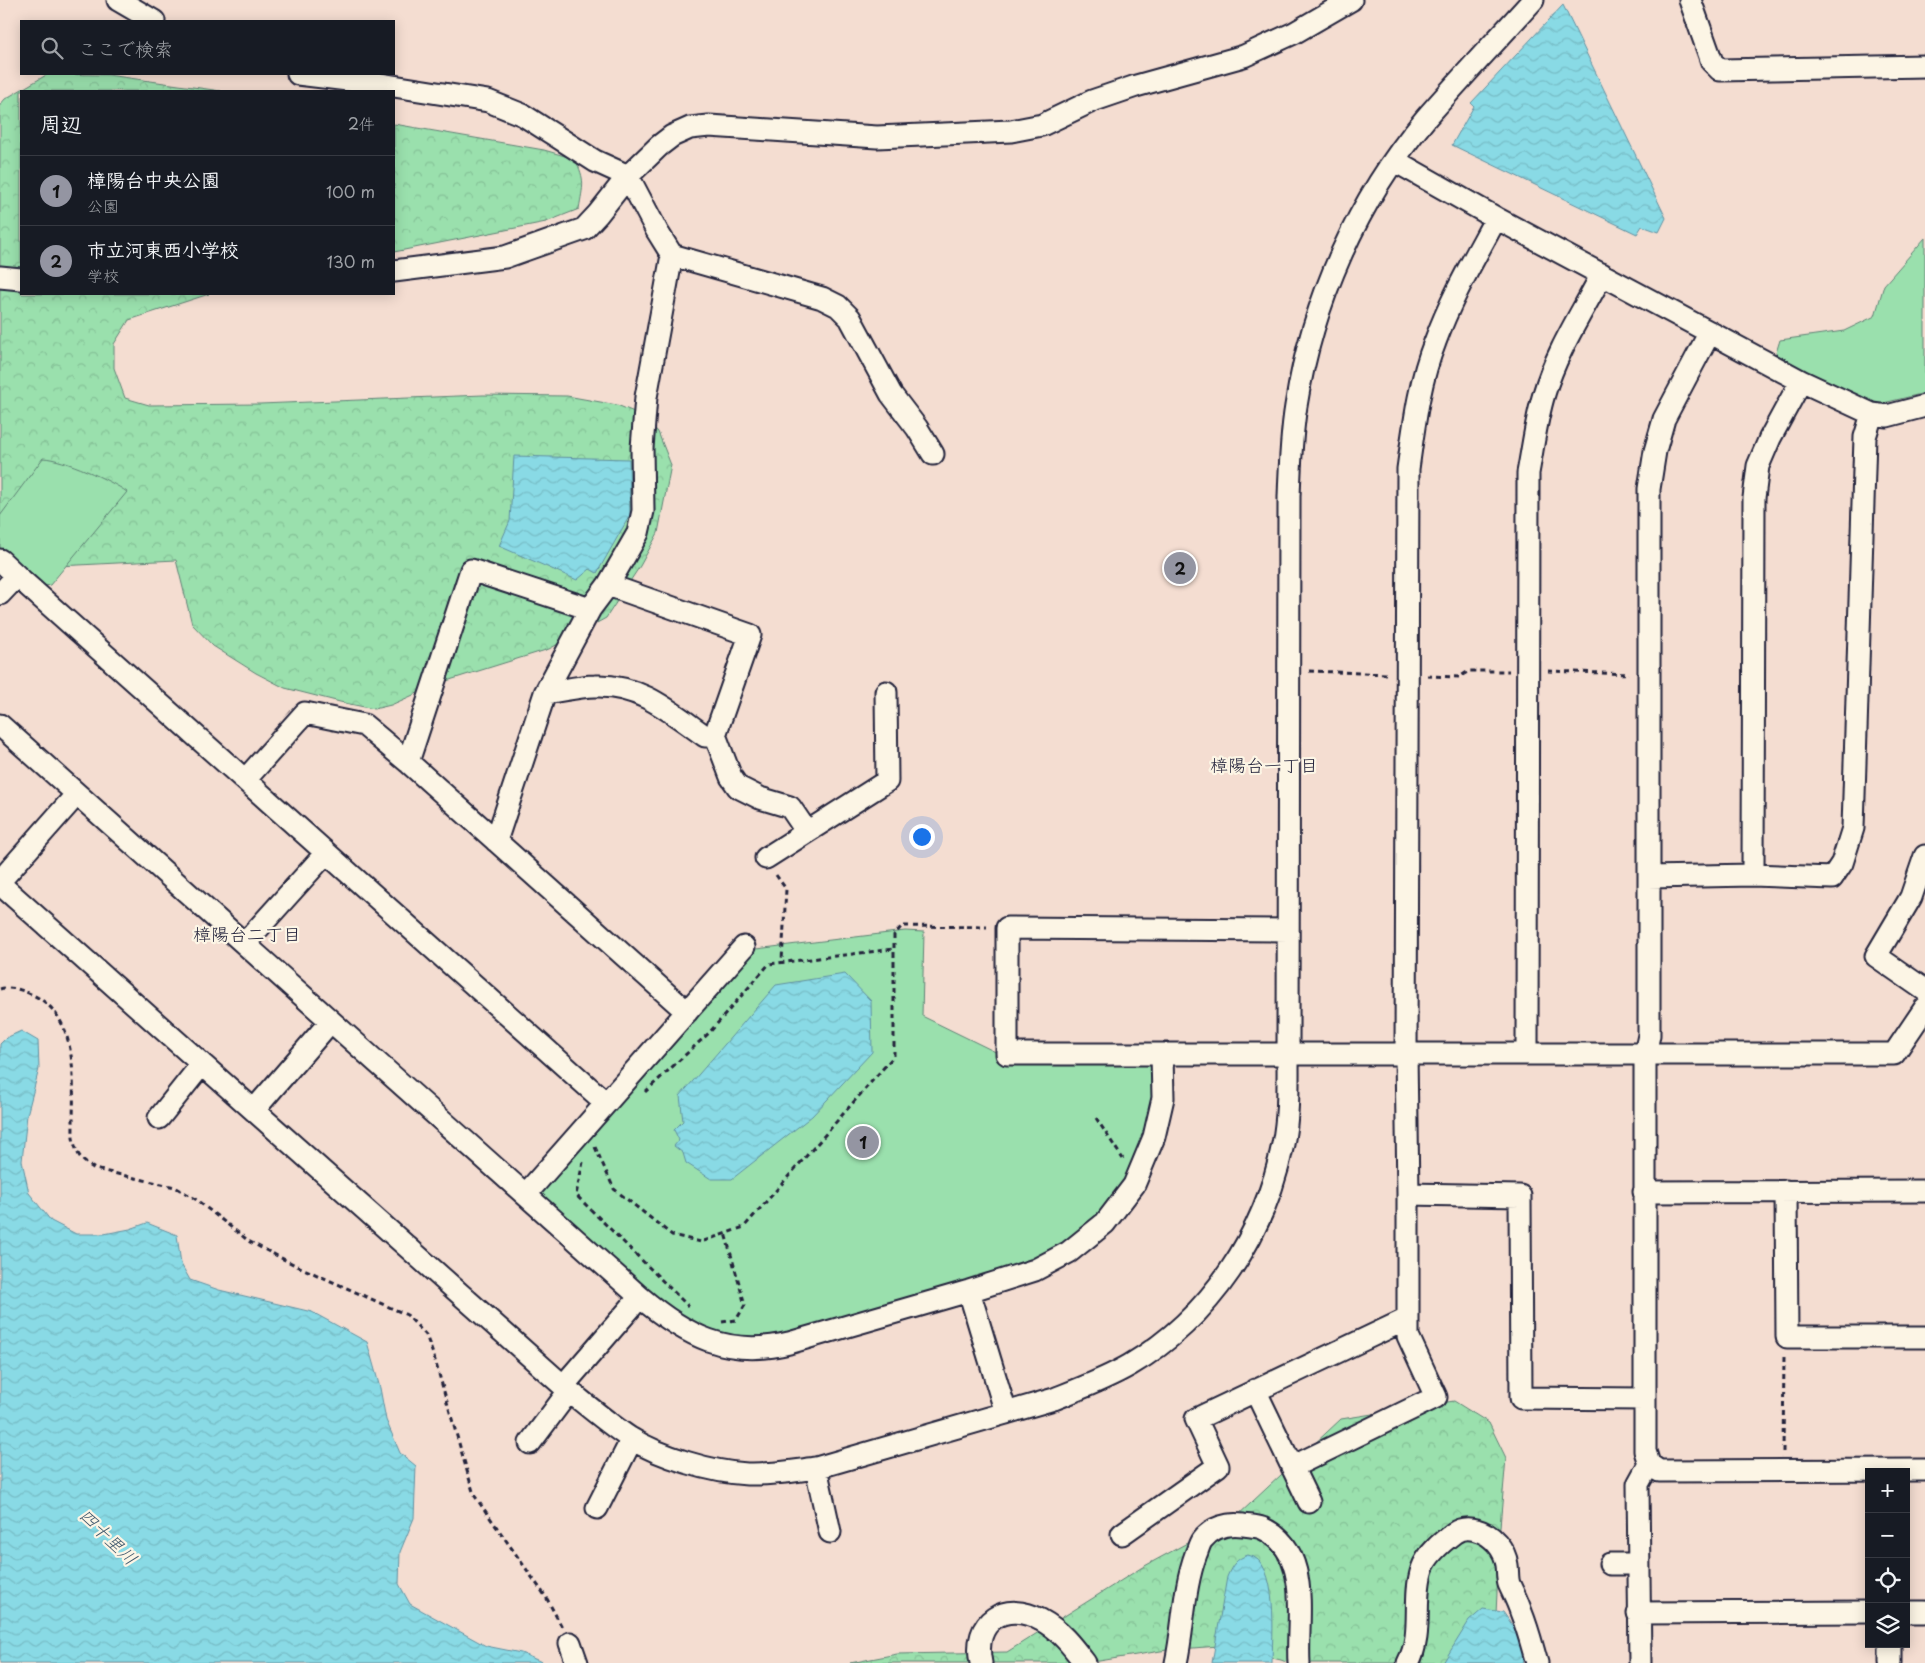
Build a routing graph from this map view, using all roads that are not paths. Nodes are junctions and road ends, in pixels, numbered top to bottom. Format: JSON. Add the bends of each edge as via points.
{"nodes":[{"id":1,"x":118,"y":0,"type":"edge"},
{"id":2,"x":1351,"y":0,"type":"edge"},
{"id":3,"x":1533,"y":0,"type":"edge"},
{"id":4,"x":1690,"y":0,"type":"edge"},
{"id":5,"x":152,"y":20,"type":"edge"},
{"id":6,"x":1925,"y":66,"type":"edge"},
{"id":7,"x":306,"y":75,"type":"edge"},
{"id":8,"x":1395,"y":161,"type":"junction"},
{"id":9,"x":628,"y":176,"type":"junction"},
{"id":10,"x":1496,"y":218,"type":"junction"},
{"id":11,"x":672,"y":255,"type":"junction"},
{"id":12,"x":395,"y":271,"type":"edge"},
{"id":13,"x":1602,"y":274,"type":"junction"},
{"id":14,"x":0,"y":277,"type":"edge"},
{"id":15,"x":20,"y":279,"type":"edge"},
{"id":16,"x":1710,"y":332,"type":"junction"},
{"id":17,"x":1801,"y":381,"type":"junction"},
{"id":18,"x":1925,"y":406,"type":"edge"},
{"id":19,"x":1872,"y":414,"type":"junction"},
{"id":20,"x":933,"y":454,"type":"dead end"},
{"id":21,"x":0,"y":560,"type":"edge"},
{"id":22,"x":17,"y":576,"type":"junction"},
{"id":23,"x":608,"y":586,"type":"junction"},
{"id":24,"x":0,"y":594,"type":"edge"},
{"id":25,"x":590,"y":609,"type":"junction"},
{"id":26,"x":886,"y":692,"type":"dead end"},
{"id":27,"x":545,"y":694,"type":"junction"},
{"id":28,"x":0,"y":725,"type":"edge"},
{"id":29,"x":715,"y":735,"type":"junction"},
{"id":30,"x":408,"y":762,"type":"junction"},
{"id":31,"x":245,"y":780,"type":"junction"},
{"id":32,"x":76,"y":794,"type":"junction"},
{"id":33,"x":807,"y":832,"type":"junction"},
{"id":34,"x":496,"y":841,"type":"junction"},
{"id":35,"x":326,"y":853,"type":"junction"},
{"id":36,"x":1925,"y":856,"type":"edge"},
{"id":37,"x":766,"y":858,"type":"road end"},
{"id":38,"x":1753,"y":875,"type":"junction"},
{"id":39,"x":1649,"y":877,"type":"junction"},
{"id":40,"x":0,"y":882,"type":"edge"},
{"id":41,"x":1288,"y":930,"type":"junction"},
{"id":42,"x":245,"y":943,"type":"junction"},
{"id":43,"x":744,"y":947,"type":"dead end"},
{"id":44,"x":1925,"y":990,"type":"edge"},
{"id":45,"x":1925,"y":1008,"type":"edge"},
{"id":46,"x":687,"y":1012,"type":"junction"},
{"id":47,"x":330,"y":1022,"type":"junction"},
{"id":48,"x":1527,"y":1053,"type":"junction"},
{"id":49,"x":1288,"y":1054,"type":"junction"},
{"id":50,"x":1406,"y":1054,"type":"junction"},
{"id":51,"x":1645,"y":1054,"type":"junction"},
{"id":52,"x":1162,"y":1055,"type":"junction"},
{"id":53,"x":202,"y":1064,"type":"junction"},
{"id":54,"x":606,"y":1103,"type":"junction"},
{"id":55,"x":254,"y":1110,"type":"junction"},
{"id":56,"x":159,"y":1118,"type":"dead end"},
{"id":57,"x":1786,"y":1191,"type":"junction"},
{"id":58,"x":1925,"y":1191,"type":"edge"},
{"id":59,"x":1644,"y":1192,"type":"junction"},
{"id":60,"x":526,"y":1194,"type":"junction"},
{"id":61,"x":1408,"y":1194,"type":"junction"},
{"id":62,"x":969,"y":1291,"type":"junction"},
{"id":63,"x":640,"y":1297,"type":"junction"},
{"id":64,"x":1407,"y":1319,"type":"junction"},
{"id":65,"x":1925,"y":1337,"type":"edge"},
{"id":66,"x":566,"y":1389,"type":"junction"},
{"id":67,"x":1255,"y":1390,"type":"junction"},
{"id":68,"x":1644,"y":1399,"type":"junction"},
{"id":69,"x":1006,"y":1413,"type":"junction"},
{"id":70,"x":632,"y":1439,"type":"junction"},
{"id":71,"x":530,"y":1443,"type":"dead end"},
{"id":72,"x":1649,"y":1464,"type":"junction"},
{"id":73,"x":1292,"y":1467,"type":"junction"},
{"id":74,"x":816,"y":1468,"type":"junction"},
{"id":75,"x":1925,"y":1470,"type":"edge"},
{"id":76,"x":1309,"y":1502,"type":"dead end"},
{"id":77,"x":597,"y":1508,"type":"dead end"},
{"id":78,"x":830,"y":1532,"type":"dead end"},
{"id":79,"x":1122,"y":1534,"type":"dead end"},
{"id":80,"x":1610,"y":1564,"type":"dead end"},
{"id":81,"x":1638,"y":1564,"type":"junction"},
{"id":82,"x":1638,"y":1612,"type":"junction"},
{"id":83,"x":1865,"y":1612,"type":"edge"},
{"id":84,"x":1910,"y":1612,"type":"edge"},
{"id":85,"x":1925,"y":1612,"type":"edge"},
{"id":86,"x":570,"y":1642,"type":"road end"},
{"id":87,"x":1890,"y":1648,"type":"edge"},
{"id":88,"x":577,"y":1663,"type":"edge"},
{"id":89,"x":981,"y":1663,"type":"edge"},
{"id":90,"x":1085,"y":1663,"type":"edge"},
{"id":91,"x":1176,"y":1663,"type":"edge"},
{"id":92,"x":1299,"y":1663,"type":"edge"},
{"id":93,"x":1408,"y":1663,"type":"edge"},
{"id":94,"x":1537,"y":1663,"type":"edge"},
{"id":95,"x":1640,"y":1663,"type":"edge"},
{"id":96,"x":1890,"y":1663,"type":"edge"}],
"edges":[{"from":1,"to":5,"type":"street"},
{"from":2,"to":9,"type":"street","via":[[1294,33],[1244,56],[1092,101],[1042,125],[1011,131],[877,137],[709,126],[690,128],[659,146]]},
{"from":3,"to":8,"type":"street","via":[[1426,119]]},
{"from":4,"to":6,"type":"street","via":[[1712,62],[1720,70]]},
{"from":7,"to":9,"type":"street","via":[[488,102],[523,115],[595,161]]},
{"from":8,"to":10,"type":"street"},
{"from":8,"to":41,"type":"street","via":[[1360,215],[1335,269],[1310,339],[1296,405],[1289,496]]},
{"from":9,"to":11,"type":"street"},
{"from":9,"to":12,"type":"street","via":[[584,229],[505,258]]},
{"from":10,"to":13,"type":"street"},
{"from":10,"to":50,"type":"street","via":[[1456,292],[1434,343],[1416,405],[1408,469]]},
{"from":11,"to":20,"type":"street","via":[[822,298],[838,306],[850,318],[891,394]]},
{"from":11,"to":23,"type":"street","via":[[646,397],[642,448],[643,511],[638,533]]},
{"from":13,"to":16,"type":"street"},
{"from":13,"to":48,"type":"street","via":[[1558,358],[1544,394],[1528,473]]},
{"from":14,"to":15,"type":"street"},
{"from":16,"to":17,"type":"street"},
{"from":16,"to":39,"type":"street","via":[[1664,419],[1649,488]]},
{"from":17,"to":19,"type":"street"},
{"from":17,"to":38,"type":"street","via":[[1758,466],[1754,498]]},
{"from":18,"to":19,"type":"street","via":[[1887,416]]},
{"from":19,"to":38,"type":"street","via":[[1865,437],[1853,828],[1842,863],[1832,878]]},
{"from":21,"to":22,"type":"street"},
{"from":22,"to":24,"type":"street"},
{"from":22,"to":31,"type":"street"},
{"from":23,"to":25,"type":"street"},
{"from":23,"to":29,"type":"street","via":[[750,635]]},
{"from":25,"to":27,"type":"street"},
{"from":25,"to":30,"type":"street","via":[[471,570]]},
{"from":26,"to":33,"type":"street","via":[[886,781]]},
{"from":27,"to":29,"type":"street","via":[[596,686],[629,689],[649,697],[705,736]]},
{"from":27,"to":34,"type":"street"},
{"from":28,"to":32,"type":"street"},
{"from":29,"to":33,"type":"street","via":[[738,787],[790,807]]},
{"from":30,"to":31,"type":"street","via":[[364,725],[305,713]]},
{"from":30,"to":34,"type":"street"},
{"from":31,"to":35,"type":"street"},
{"from":32,"to":40,"type":"street"},
{"from":32,"to":42,"type":"street"},
{"from":33,"to":37,"type":"street"},
{"from":34,"to":46,"type":"street"},
{"from":35,"to":42,"type":"street"},
{"from":35,"to":54,"type":"street"},
{"from":36,"to":44,"type":"street","via":[[1911,897],[1876,956]]},
{"from":38,"to":39,"type":"street"},
{"from":39,"to":51,"type":"street","via":[[1649,1035]]},
{"from":40,"to":53,"type":"street"},
{"from":41,"to":49,"type":"street"},
{"from":41,"to":52,"type":"street","via":[[1007,928],[1007,1054]]},
{"from":42,"to":47,"type":"street"},
{"from":43,"to":46,"type":"street"},
{"from":45,"to":51,"type":"street","via":[[1894,1054]]},
{"from":46,"to":54,"type":"street"},
{"from":47,"to":55,"type":"street"},
{"from":47,"to":60,"type":"street"},
{"from":48,"to":50,"type":"street"},
{"from":48,"to":51,"type":"street"},
{"from":49,"to":50,"type":"street"},
{"from":49,"to":52,"type":"street"},
{"from":49,"to":69,"type":"street","via":[[1288,1103],[1283,1143],[1272,1186],[1256,1226],[1236,1262],[1205,1305],[1168,1338],[1130,1365],[1054,1399]]},
{"from":50,"to":61,"type":"street"},
{"from":51,"to":59,"type":"street"},
{"from":52,"to":62,"type":"street","via":[[1163,1098],[1154,1137],[1134,1185],[1105,1223],[1069,1252],[1035,1270]]},
{"from":53,"to":55,"type":"street"},
{"from":53,"to":56,"type":"street"},
{"from":54,"to":60,"type":"street"},
{"from":55,"to":66,"type":"street"},
{"from":57,"to":58,"type":"street"},
{"from":57,"to":59,"type":"street"},
{"from":57,"to":65,"type":"street","via":[[1787,1337]]},
{"from":59,"to":68,"type":"street"},
{"from":60,"to":63,"type":"street"},
{"from":61,"to":64,"type":"street"},
{"from":61,"to":68,"type":"street","via":[[1520,1196],[1521,1398]]},
{"from":62,"to":63,"type":"street","via":[[770,1348],[709,1342],[664,1317]]},
{"from":62,"to":69,"type":"street"},
{"from":63,"to":66,"type":"street"},
{"from":64,"to":67,"type":"street"},
{"from":64,"to":73,"type":"street","via":[[1408,1336],[1436,1397]]},
{"from":66,"to":70,"type":"street"},
{"from":66,"to":71,"type":"street"},
{"from":67,"to":73,"type":"street"},
{"from":67,"to":79,"type":"street","via":[[1196,1419],[1218,1466]]},
{"from":68,"to":72,"type":"street","via":[[1645,1451]]},
{"from":69,"to":74,"type":"street"},
{"from":70,"to":74,"type":"street","via":[[669,1456],[745,1474]]},
{"from":70,"to":77,"type":"street"},
{"from":72,"to":75,"type":"street","via":[[1659,1471]]},
{"from":72,"to":81,"type":"street","via":[[1638,1484]]},
{"from":73,"to":76,"type":"street"},
{"from":74,"to":78,"type":"street"},
{"from":80,"to":81,"type":"street"},
{"from":81,"to":82,"type":"street"},
{"from":82,"to":83,"type":"street"},
{"from":82,"to":95,"type":"street"},
{"from":84,"to":85,"type":"street"},
{"from":86,"to":88,"type":"street"},
{"from":87,"to":96,"type":"street"},
{"from":89,"to":90,"type":"street","via":[[979,1642],[982,1631],[988,1622],[1009,1612],[1040,1619],[1057,1630]]},
{"from":91,"to":92,"type":"street","via":[[1191,1568],[1202,1540],[1224,1524],[1235,1524],[1260,1528],[1276,1537],[1286,1547],[1295,1566],[1300,1591]]},
{"from":93,"to":94,"type":"street","via":[[1418,1625],[1418,1593],[1426,1559],[1457,1531],[1469,1528],[1483,1532],[1503,1552],[1508,1581],[1522,1613]]}]}
